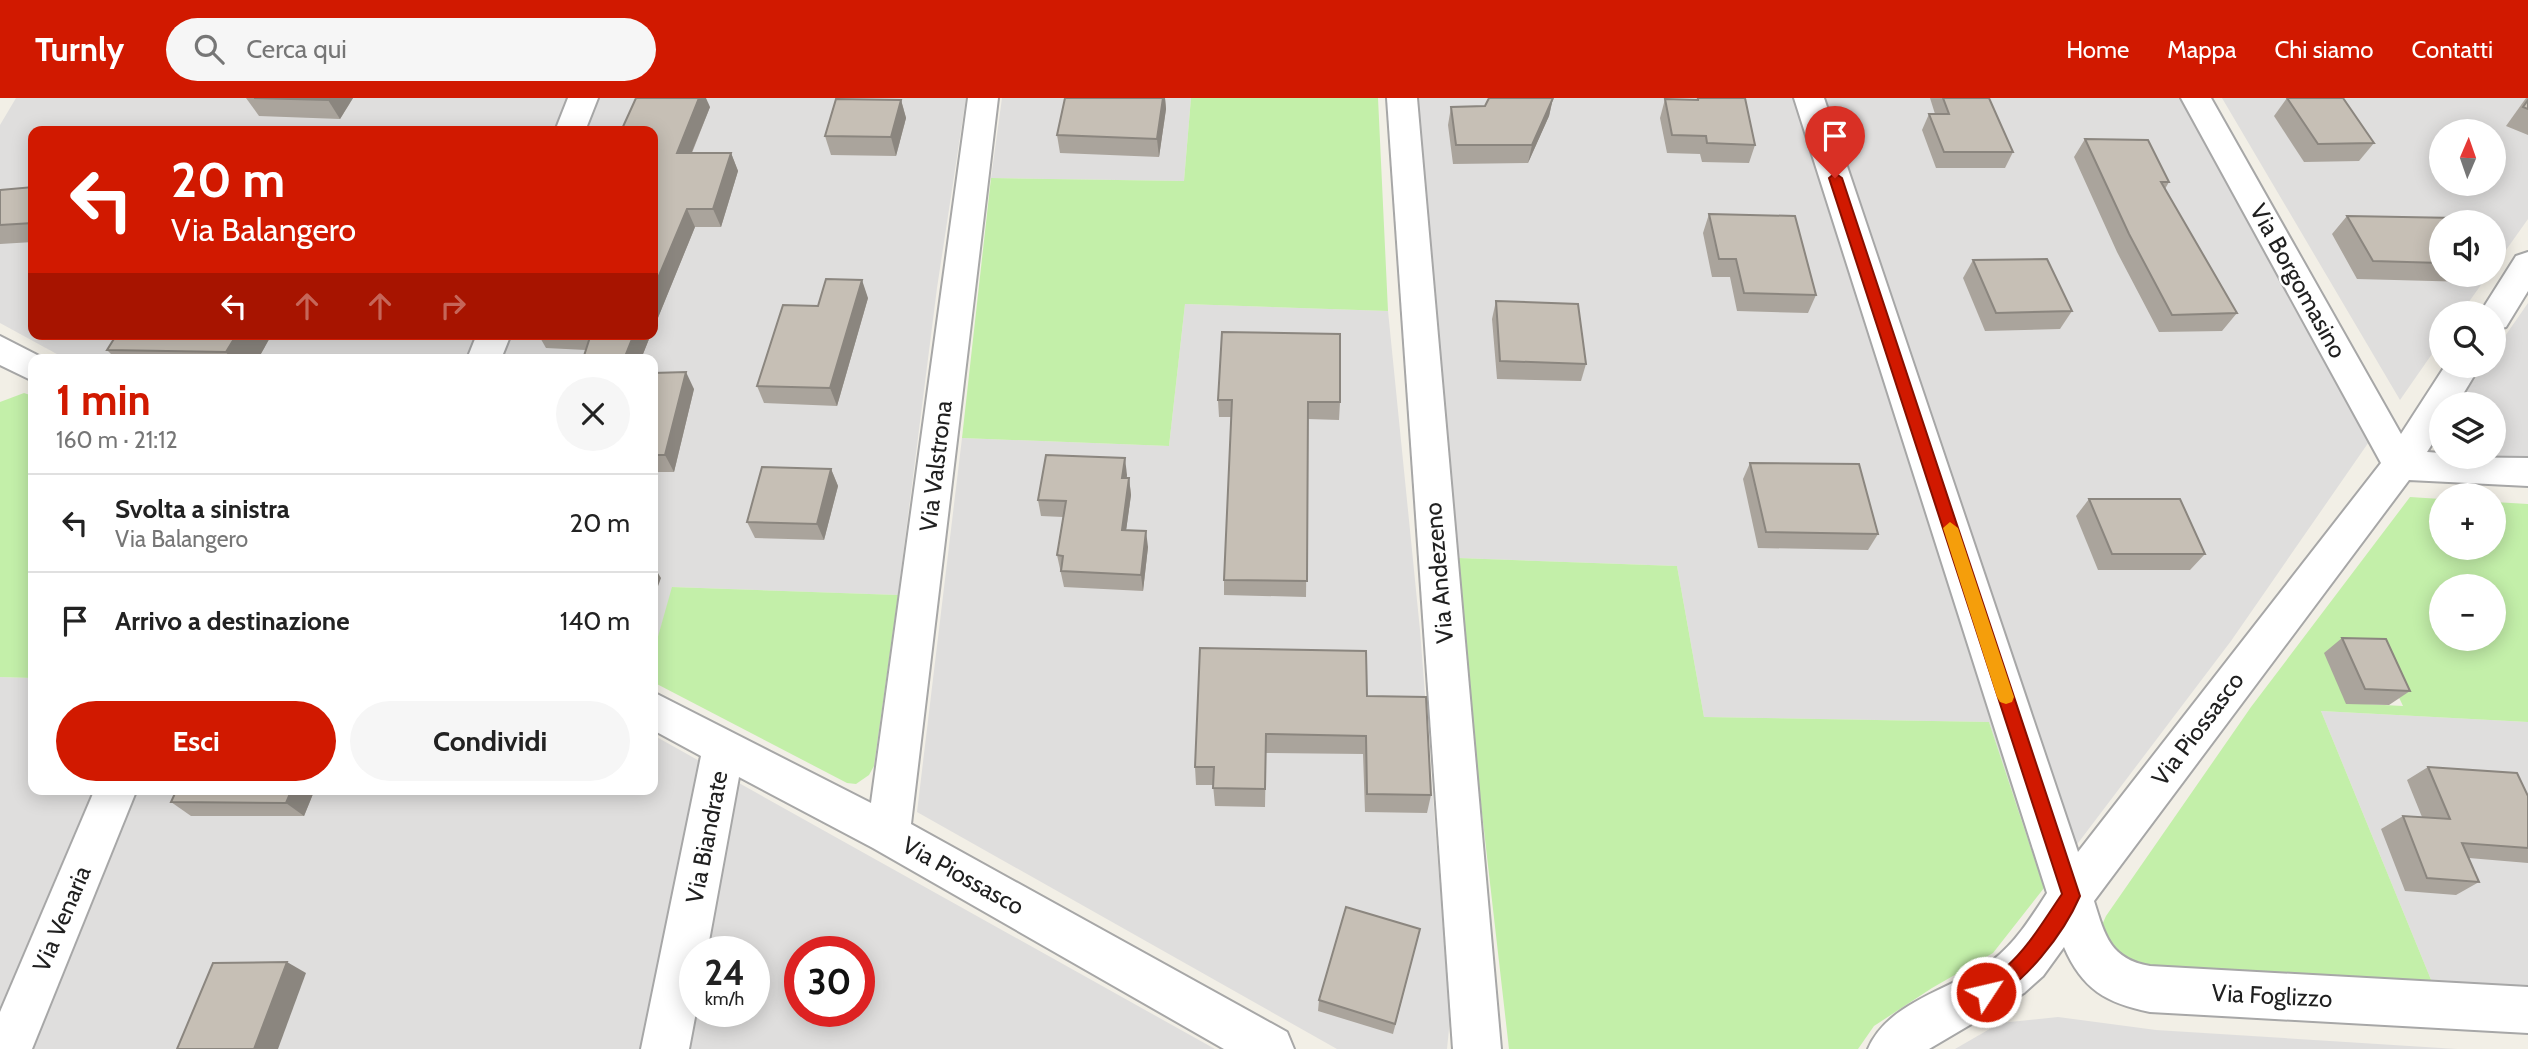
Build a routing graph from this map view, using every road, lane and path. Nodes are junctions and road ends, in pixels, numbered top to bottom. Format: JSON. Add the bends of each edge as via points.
{"nodes":[{"id":1,"x":583,"y":98,"type":"edge"},
{"id":2,"x":983,"y":98,"type":"edge"},
{"id":3,"x":1402,"y":98,"type":"edge"},
{"id":4,"x":1809,"y":98,"type":"edge"},
{"id":5,"x":2196,"y":98,"type":"edge"},
{"id":6,"x":572,"y":126,"type":"edge"},
{"id":7,"x":2528,"y":264,"type":"edge"},
{"id":8,"x":2505,"y":301,"type":"edge"},
{"id":9,"x":0,"y":349,"type":"edge"},
{"id":10,"x":28,"y":365,"type":"edge"},
{"id":11,"x":2455,"y":378,"type":"edge"},
{"id":12,"x":2400,"y":465,"type":"junction"},
{"id":13,"x":2528,"y":472,"type":"edge"},
{"id":14,"x":658,"y":713,"type":"edge"},
{"id":15,"x":724,"y":748,"type":"junction"},
{"id":16,"x":114,"y":795,"type":"edge"},
{"id":17,"x":888,"y":834,"type":"junction"},
{"id":18,"x":2071,"y":896,"type":"junction"},
{"id":19,"x":2528,"y":1010,"type":"edge"},
{"id":20,"x":8,"y":1049,"type":"edge"},
{"id":21,"x":665,"y":1049,"type":"edge"},
{"id":22,"x":1270,"y":1049,"type":"edge"},
{"id":23,"x":1477,"y":1049,"type":"edge"},
{"id":24,"x":1892,"y":1049,"type":"edge"}],
"edges":[{"from":1,"to":6,"type":"street"},
{"from":2,"to":17,"type":"street","name":"Via Valstrona"},
{"from":3,"to":23,"type":"street","name":"Via Andezeno"},
{"from":4,"to":18,"type":"street","name":"Via Foglizzo"},
{"from":5,"to":12,"type":"street","name":"Via Borgomasino"},
{"from":7,"to":8,"type":"street"},
{"from":9,"to":10,"type":"street"},
{"from":11,"to":12,"type":"street","name":"Via Piossasco"},
{"from":12,"to":13,"type":"street"},
{"from":12,"to":18,"type":"street","name":"Via Piossasco"},
{"from":14,"to":15,"type":"street","name":"Via Piossasco"},
{"from":15,"to":17,"type":"street","name":"Via Piossasco"},
{"from":15,"to":21,"type":"street","name":"Via Biandrate"},
{"from":16,"to":20,"type":"street","name":"Via Venaria"},
{"from":17,"to":22,"type":"street","name":"Via Piossasco"},
{"from":18,"to":19,"type":"street","name":"Via Foglizzo","via":[[2094,962],[2119,982],[2136,987]]},
{"from":18,"to":24,"type":"street","name":"Via Piossasco","via":[[2032,954],[2010,976],[1914,1031]]}]}
